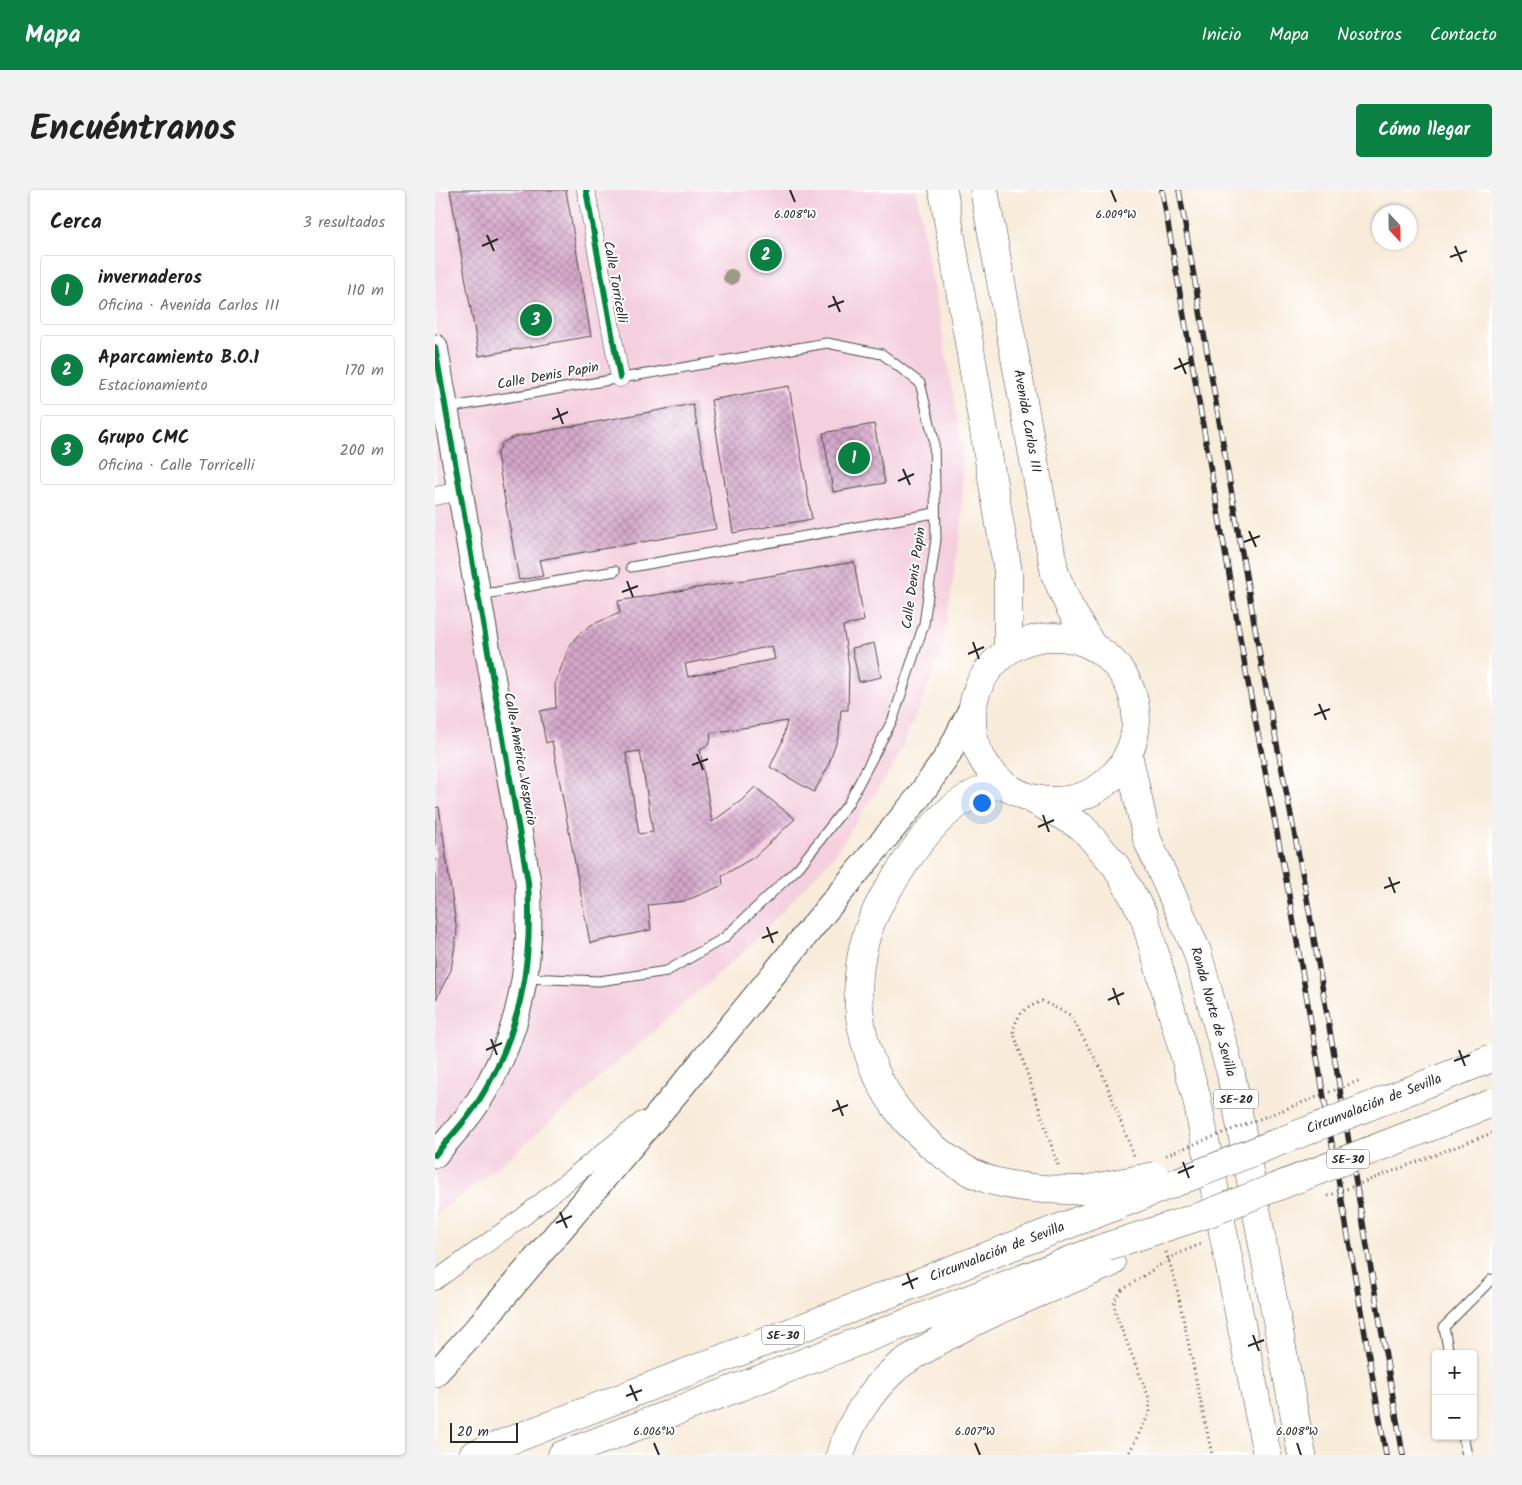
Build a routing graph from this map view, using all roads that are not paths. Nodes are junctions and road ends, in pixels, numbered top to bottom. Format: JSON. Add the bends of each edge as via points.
{"nodes":[{"id":1,"x":586,"y":190,"type":"edge"},
{"id":2,"x":943,"y":190,"type":"edge"},
{"id":3,"x":984,"y":190,"type":"edge"},
{"id":4,"x":435,"y":347,"type":"edge"},
{"id":5,"x":620,"y":378,"type":"junction"},
{"id":6,"x":446,"y":408,"type":"junction"},
{"id":7,"x":461,"y":491,"type":"junction"},
{"id":8,"x":435,"y":496,"type":"edge"},
{"id":9,"x":935,"y":513,"type":"junction"},
{"id":10,"x":631,"y":567,"type":"dead end"},
{"id":11,"x":615,"y":571,"type":"dead end"},
{"id":12,"x":480,"y":595,"type":"junction"},
{"id":13,"x":1091,"y":644,"type":"junction"},
{"id":14,"x":1008,"y":650,"type":"junction"},
{"id":15,"x":972,"y":707,"type":"junction"},
{"id":16,"x":1128,"y":754,"type":"junction"},
{"id":17,"x":1001,"y":782,"type":"junction"},
{"id":18,"x":1032,"y":798,"type":"junction"},
{"id":19,"x":526,"y":978,"type":"junction"},
{"id":20,"x":1492,"y":1058,"type":"edge"},
{"id":21,"x":677,"y":1092,"type":"junction"},
{"id":22,"x":1492,"y":1102,"type":"edge"},
{"id":23,"x":435,"y":1155,"type":"edge"},
{"id":24,"x":1088,"y":1202,"type":"junction"},
{"id":25,"x":1108,"y":1255,"type":"junction"},
{"id":26,"x":1492,"y":1279,"type":"edge"},
{"id":27,"x":435,"y":1281,"type":"edge"},
{"id":28,"x":1448,"y":1350,"type":"edge"},
{"id":29,"x":435,"y":1374,"type":"edge"},
{"id":30,"x":1464,"y":1440,"type":"edge"},
{"id":31,"x":473,"y":1455,"type":"edge"},
{"id":32,"x":562,"y":1455,"type":"edge"},
{"id":33,"x":840,"y":1455,"type":"edge"},
{"id":34,"x":1267,"y":1455,"type":"edge"},
{"id":35,"x":1302,"y":1455,"type":"edge"},
{"id":36,"x":1467,"y":1455,"type":"edge"}],
"edges":[{"from":1,"to":5,"type":"street","name":"Calle Torricelli"},
{"from":2,"to":14,"type":"main road","via":[[1008,572]]},
{"from":3,"to":13,"type":"main road","name":"Avenida Carlos III","via":[[1055,574]]},
{"from":4,"to":6,"type":"main road","name":"Calle Américo Vespucio"},
{"from":5,"to":6,"type":"lane","name":"Calle Denis Papin"},
{"from":5,"to":9,"type":"lane","name":"Calle Denis Papin","via":[[827,342],[883,354],[921,383],[934,440]]},
{"from":6,"to":7,"type":"main road","name":"Calle Américo Vespucio"},
{"from":7,"to":8,"type":"street"},
{"from":7,"to":12,"type":"main road","name":"Calle Américo Vespucio"},
{"from":9,"to":10,"type":"lane"},
{"from":9,"to":19,"type":"lane","name":"Calle Denis Papin","via":[[936,538],[924,624],[893,719],[848,804],[799,867],[724,938],[667,971],[599,981]]},
{"from":11,"to":12,"type":"lane"},
{"from":12,"to":19,"type":"main road","name":"Calle Américo Vespucio","via":[[528,882],[531,926]]},
{"from":13,"to":14,"type":"main road","number":"SE-20","via":[[1063,636],[1035,638]]},
{"from":13,"to":16,"type":"main road","number":"SE-20","via":[[1112,659],[1127,680],[1136,704],[1136,730]]},
{"from":14,"to":15,"type":"main road","number":"SE-20","via":[[991,665],[978,685]]},
{"from":15,"to":17,"type":"main road","number":"SE-20","via":[[973,736],[983,761]]},
{"from":15,"to":21,"type":"main road","via":[[948,755],[918,798]]},
{"from":16,"to":18,"type":"main road","number":"SE-20","via":[[1112,778],[1089,794],[1061,801]]},
{"from":16,"to":35,"type":"main road","name":"Ronda Norte de Sevilla","number":"SE-20","via":[[1147,839],[1197,951],[1231,1074]]},
{"from":17,"to":18,"type":"main road","number":"SE-20"},
{"from":17,"to":24,"type":"main road","via":[[970,794],[944,814],[920,842],[878,906],[865,944],[859,977],[861,1028],[870,1060],[885,1091],[909,1125],[941,1153],[992,1180],[1047,1190]]},
{"from":18,"to":34,"type":"main road","number":"SE-20","via":[[1082,827],[1116,866],[1144,916],[1196,1095]]},
{"from":19,"to":23,"type":"main road","name":"Calle Américo Vespucio","via":[[507,1042],[492,1076],[475,1106]]},
{"from":20,"to":24,"type":"main road","name":"Circunvalación de Sevilla","bridge":true,"via":[[1230,1160]]},
{"from":21,"to":27,"type":"street","via":[[523,1217]]},
{"from":21,"to":29,"type":"main road"},
{"from":22,"to":25,"type":"main road","number":"SE-30","bridge":true},
{"from":24,"to":31,"type":"main road","name":"Circunvalación de Sevilla","number":"SE-30"},
{"from":25,"to":32,"type":"main road","number":"SE-30"},
{"from":25,"to":33,"type":"main road","via":[[970,1324],[896,1367],[865,1405]]},
{"from":26,"to":28,"type":"lane","via":[[1444,1328]]},
{"from":30,"to":36,"type":"lane"}]}
